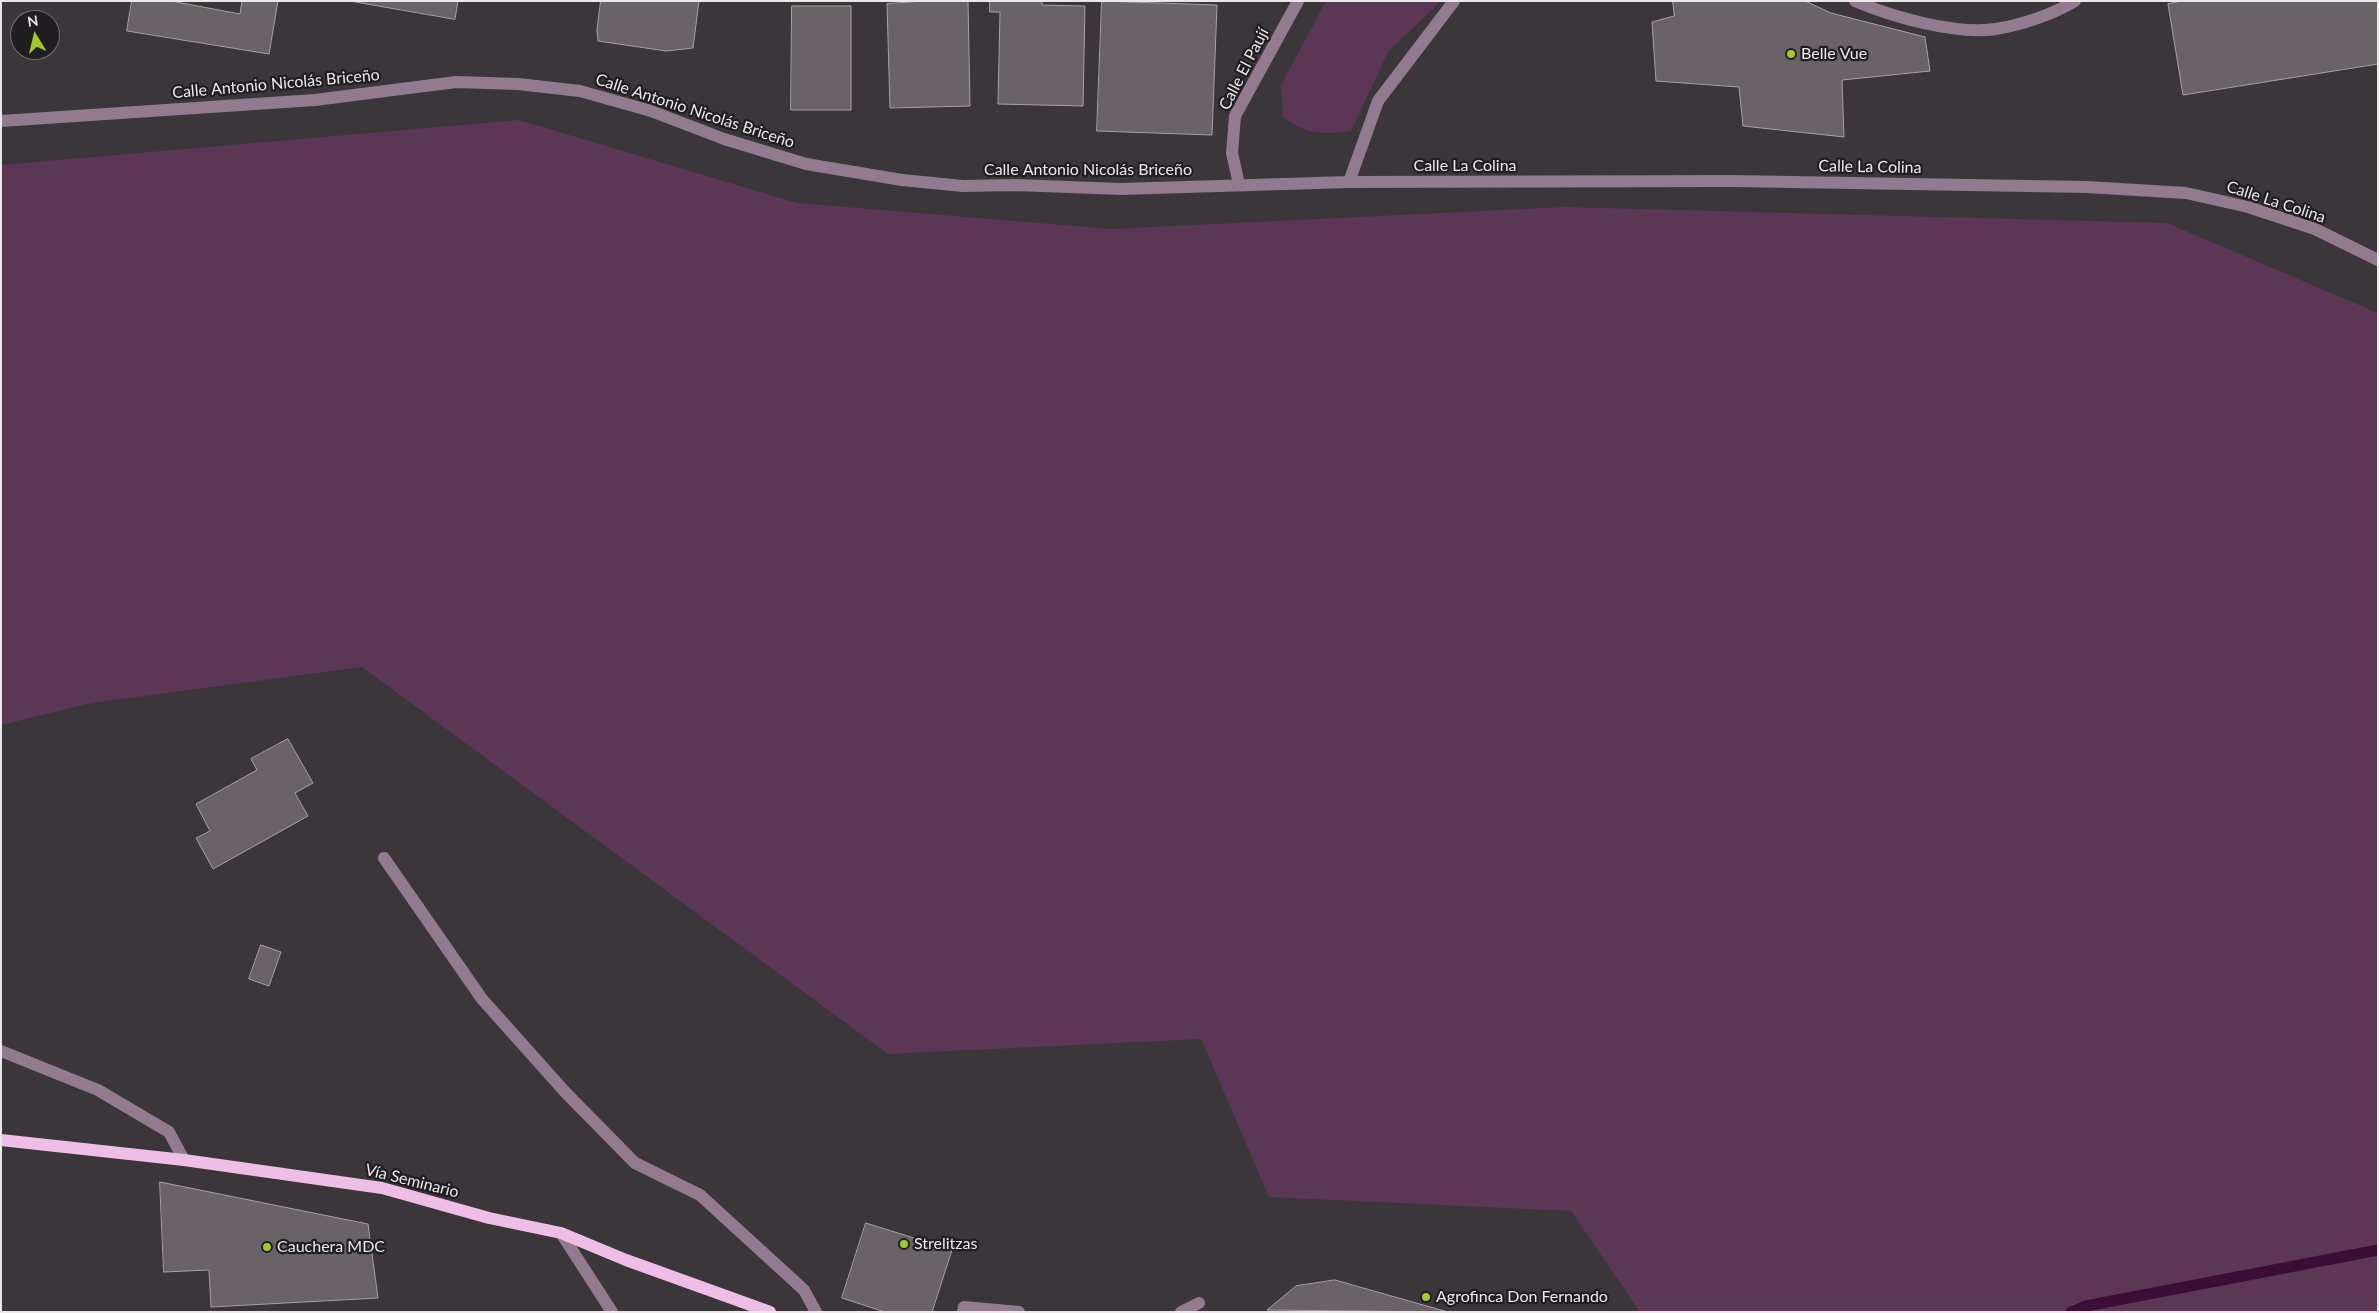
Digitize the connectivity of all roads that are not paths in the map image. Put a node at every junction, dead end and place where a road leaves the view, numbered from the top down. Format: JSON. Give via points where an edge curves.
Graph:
{"nodes":[{"id":1,"x":1298,"y":1,"type":"edge"},
{"id":2,"x":1454,"y":1,"type":"edge"},
{"id":3,"x":1855,"y":1,"type":"edge"},
{"id":4,"x":2075,"y":1,"type":"edge"},
{"id":5,"x":1,"y":121,"type":"edge"},
{"id":6,"x":1350,"y":182,"type":"junction"},
{"id":7,"x":1239,"y":184,"type":"junction"},
{"id":8,"x":2378,"y":260,"type":"edge"},
{"id":9,"x":384,"y":858,"type":"dead end"},
{"id":10,"x":1,"y":1051,"type":"edge"},
{"id":11,"x":1,"y":1140,"type":"edge"},
{"id":12,"x":184,"y":1160,"type":"junction"},
{"id":13,"x":561,"y":1233,"type":"junction"},
{"id":14,"x":1199,"y":1302,"type":"dead end"},
{"id":15,"x":612,"y":1312,"type":"edge"},
{"id":16,"x":770,"y":1312,"type":"edge"},
{"id":17,"x":816,"y":1312,"type":"edge"},
{"id":18,"x":963,"y":1312,"type":"edge"},
{"id":19,"x":1019,"y":1312,"type":"edge"},
{"id":20,"x":1181,"y":1312,"type":"edge"}],
"edges":[{"from":1,"to":7,"type":"street","name":"Calle El Paují","via":[[1235,116],[1232,153]]},
{"from":2,"to":6,"type":"street","via":[[1444,10],[1378,101]]},
{"from":3,"to":4,"type":"street","via":[[1877,11],[1953,28],[1996,29],[2059,11]]},
{"from":5,"to":7,"type":"street","name":"Calle Antonio Nicolás Briceño","via":[[315,100],[456,82],[518,84],[580,91],[652,111],[724,139],[806,164],[902,180],[963,186],[1120,189]]},
{"from":6,"to":7,"type":"street","name":"Calle Antonio Nicolás Briceño"},
{"from":6,"to":8,"type":"street","name":"Calle La Colina","via":[[1733,181],[2087,187],[2176,193],[2248,206],[2315,230]]},
{"from":9,"to":17,"type":"street","via":[[482,999],[566,1093],[635,1163],[700,1195],[804,1290]]},
{"from":10,"to":12,"type":"street","via":[[98,1090],[169,1132]]},
{"from":11,"to":12,"type":"main road","name":"Vía Seminario"},
{"from":12,"to":13,"type":"main road","name":"Vía Seminario","via":[[382,1188],[489,1218]]},
{"from":13,"to":15,"type":"street"},
{"from":13,"to":16,"type":"main road","name":"Vía Seminario"},
{"from":14,"to":20,"type":"street"},
{"from":18,"to":19,"type":"street","via":[[964,1307]]}]}
